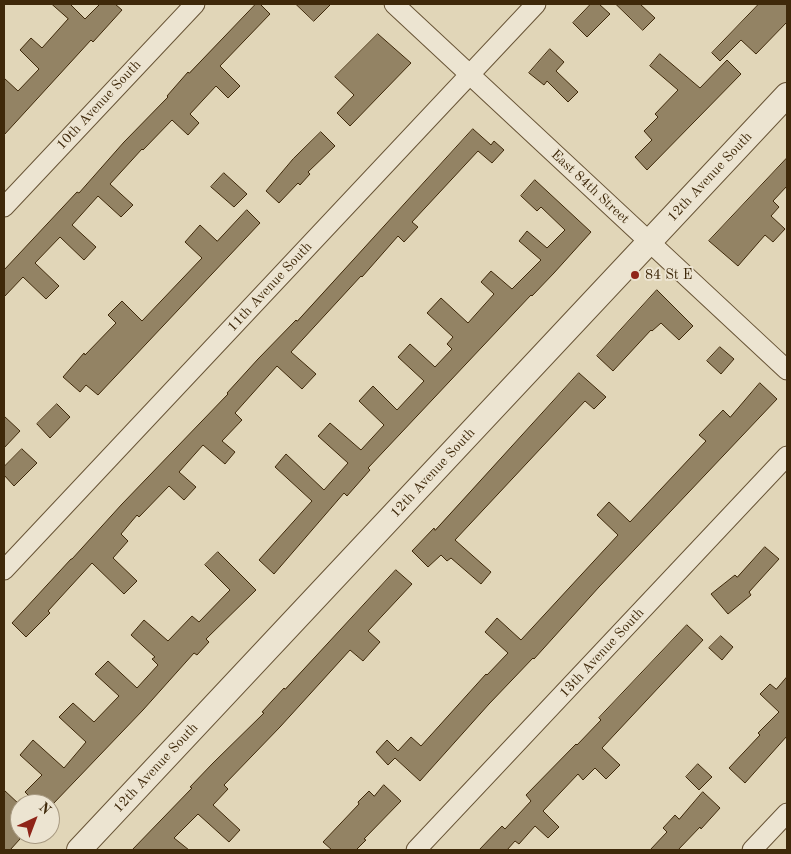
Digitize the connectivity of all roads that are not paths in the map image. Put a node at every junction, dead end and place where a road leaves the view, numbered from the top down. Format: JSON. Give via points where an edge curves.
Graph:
{"nodes":[{"id":1,"x":195,"y":4,"type":"edge"},
{"id":2,"x":394,"y":4,"type":"edge"},
{"id":3,"x":536,"y":4,"type":"edge"},
{"id":4,"x":470,"y":74,"type":"junction"},
{"id":5,"x":787,"y":95,"type":"edge"},
{"id":6,"x":4,"y":207,"type":"edge"},
{"id":7,"x":650,"y":242,"type":"junction"},
{"id":8,"x":787,"y":370,"type":"edge"},
{"id":9,"x":787,"y":456,"type":"edge"},
{"id":10,"x":4,"y":570,"type":"edge"},
{"id":11,"x":787,"y":813,"type":"edge"},
{"id":12,"x":79,"y":850,"type":"edge"},
{"id":13,"x":416,"y":850,"type":"edge"},
{"id":14,"x":752,"y":850,"type":"edge"}],
"edges":[{"from":1,"to":6,"type":"street","name":"10th Avenue South"},
{"from":2,"to":4,"type":"street","name":"East 84th Street"},
{"from":3,"to":4,"type":"street","name":"11th Avenue South"},
{"from":4,"to":7,"type":"street","name":"East 84th Street"},
{"from":4,"to":10,"type":"street","name":"11th Avenue South"},
{"from":5,"to":7,"type":"street","name":"12th Avenue South"},
{"from":7,"to":8,"type":"street","name":"East 84th Street"},
{"from":7,"to":12,"type":"street","name":"12th Avenue South"},
{"from":9,"to":13,"type":"street","name":"13th Avenue South"},
{"from":11,"to":14,"type":"street"}]}
